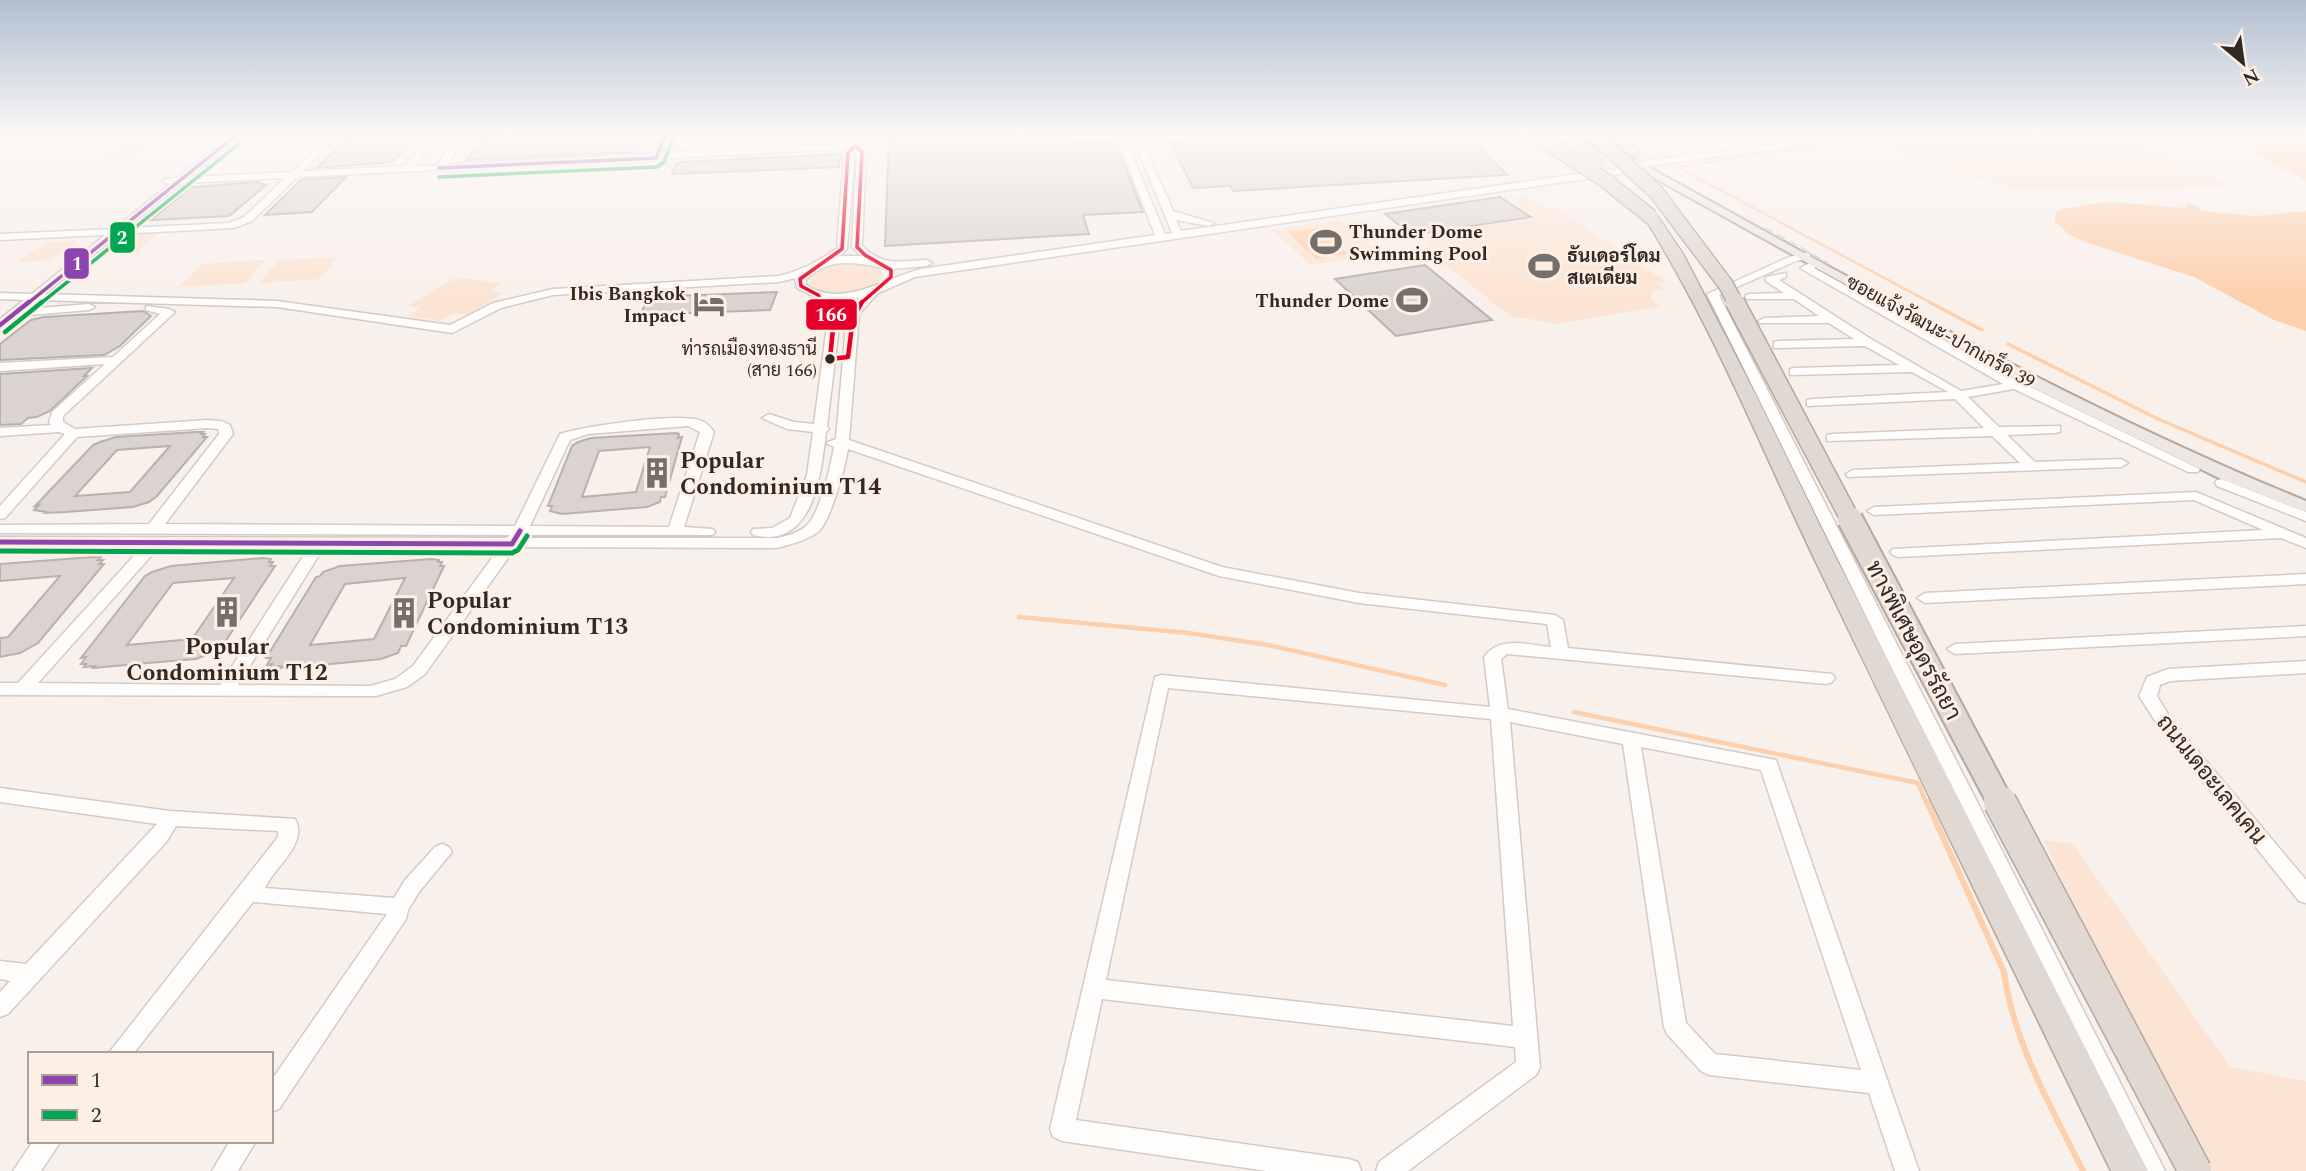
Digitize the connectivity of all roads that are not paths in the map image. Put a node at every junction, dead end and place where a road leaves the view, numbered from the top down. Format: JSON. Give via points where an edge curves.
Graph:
{"nodes":[{"id":1,"x":155,"y":191,"type":"edge"},
{"id":2,"x":170,"y":191,"type":"edge"},
{"id":3,"x":276,"y":191,"type":"edge"},
{"id":4,"x":846,"y":191,"type":"edge"},
{"id":5,"x":860,"y":191,"type":"edge"},
{"id":6,"x":1142,"y":191,"type":"edge"},
{"id":7,"x":1159,"y":191,"type":"edge"},
{"id":8,"x":1434,"y":191,"type":"edge"},
{"id":9,"x":1474,"y":191,"type":"edge"},
{"id":10,"x":1618,"y":191,"type":"edge"},
{"id":11,"x":1627,"y":191,"type":"edge"},
{"id":12,"x":1655,"y":191,"type":"edge"},
{"id":13,"x":1699,"y":191,"type":"edge"},
{"id":14,"x":1705,"y":191,"type":"edge"},
{"id":15,"x":1168,"y":213,"type":"junction"},
{"id":16,"x":1651,"y":218,"type":"junction"},
{"id":17,"x":1209,"y":223,"type":"junction"},
{"id":18,"x":1176,"y":231,"type":"junction"},
{"id":19,"x":116,"y":233,"type":"junction"},
{"id":20,"x":101,"y":234,"type":"junction"},
{"id":21,"x":1159,"y":234,"type":"junction"},
{"id":22,"x":0,"y":237,"type":"edge"},
{"id":23,"x":1812,"y":259,"type":"junction"},
{"id":24,"x":871,"y":260,"type":"junction"},
{"id":25,"x":824,"y":262,"type":"junction"},
{"id":26,"x":885,"y":265,"type":"junction"},
{"id":27,"x":804,"y":273,"type":"junction"},
{"id":28,"x":1782,"y":275,"type":"dead end"},
{"id":29,"x":670,"y":286,"type":"junction"},
{"id":30,"x":801,"y":286,"type":"junction"},
{"id":31,"x":880,"y":287,"type":"junction"},
{"id":32,"x":818,"y":295,"type":"junction"},
{"id":33,"x":0,"y":296,"type":"edge"},
{"id":34,"x":1795,"y":296,"type":"junction"},
{"id":35,"x":21,"y":297,"type":"junction"},
{"id":36,"x":37,"y":297,"type":"junction"},
{"id":37,"x":1750,"y":297,"type":"dead end"},
{"id":38,"x":0,"y":312,"type":"edge"},
{"id":39,"x":15,"y":313,"type":"junction"},
{"id":40,"x":1831,"y":319,"type":"junction"},
{"id":41,"x":1764,"y":321,"type":"dead end"},
{"id":42,"x":0,"y":325,"type":"edge"},
{"id":43,"x":1867,"y":342,"type":"junction"},
{"id":44,"x":1778,"y":345,"type":"dead end"},
{"id":45,"x":848,"y":357,"type":"junction"},
{"id":46,"x":830,"y":359,"type":"junction"},
{"id":47,"x":118,"y":360,"type":"junction"},
{"id":48,"x":0,"y":367,"type":"edge"},
{"id":49,"x":1915,"y":368,"type":"junction"},
{"id":50,"x":1794,"y":372,"type":"dead end"},
{"id":51,"x":2032,"y":382,"type":"junction"},
{"id":52,"x":2015,"y":385,"type":"junction"},
{"id":53,"x":1959,"y":395,"type":"junction"},
{"id":54,"x":1812,"y":403,"type":"dead end"},
{"id":55,"x":769,"y":418,"type":"dead end"},
{"id":56,"x":2055,"y":429,"type":"dead end"},
{"id":57,"x":67,"y":431,"type":"junction"},
{"id":58,"x":0,"y":432,"type":"edge"},
{"id":59,"x":1994,"y":432,"type":"junction"},
{"id":60,"x":821,"y":436,"type":"junction"},
{"id":61,"x":1832,"y":438,"type":"dead end"},
{"id":62,"x":843,"y":443,"type":"junction"},
{"id":63,"x":2121,"y":463,"type":"dead end"},
{"id":64,"x":2031,"y":466,"type":"junction"},
{"id":65,"x":2193,"y":469,"type":"dead end"},
{"id":66,"x":1853,"y":474,"type":"dead end"},
{"id":67,"x":2222,"y":483,"type":"dead end"},
{"id":68,"x":2306,"y":496,"type":"edge"},
{"id":69,"x":2306,"y":507,"type":"edge"},
{"id":70,"x":1874,"y":510,"type":"dead end"},
{"id":71,"x":0,"y":515,"type":"edge"},
{"id":72,"x":2306,"y":517,"type":"edge"},
{"id":73,"x":0,"y":529,"type":"edge"},
{"id":74,"x":676,"y":532,"type":"junction"},
{"id":75,"x":791,"y":533,"type":"junction"},
{"id":76,"x":2283,"y":534,"type":"junction"},
{"id":77,"x":154,"y":535,"type":"junction"},
{"id":78,"x":516,"y":538,"type":"junction"},
{"id":79,"x":0,"y":542,"type":"edge"},
{"id":80,"x":319,"y":543,"type":"junction"},
{"id":81,"x":2306,"y":543,"type":"edge"},
{"id":82,"x":1898,"y":552,"type":"dead end"},
{"id":83,"x":2306,"y":579,"type":"edge"},
{"id":84,"x":1925,"y":598,"type":"dead end"},
{"id":85,"x":2306,"y":631,"type":"edge"},
{"id":86,"x":1955,"y":649,"type":"dead end"},
{"id":87,"x":1560,"y":653,"type":"junction"},
{"id":88,"x":2306,"y":667,"type":"edge"},
{"id":89,"x":1826,"y":678,"type":"dead end"},
{"id":90,"x":0,"y":689,"type":"edge"},
{"id":91,"x":23,"y":689,"type":"junction"},
{"id":92,"x":225,"y":691,"type":"junction"},
{"id":93,"x":1500,"y":715,"type":"junction"},
{"id":94,"x":1631,"y":738,"type":"junction"},
{"id":95,"x":0,"y":795,"type":"edge"},
{"id":96,"x":170,"y":818,"type":"junction"},
{"id":97,"x":442,"y":852,"type":"dead end"},
{"id":98,"x":251,"y":889,"type":"junction"},
{"id":99,"x":2306,"y":895,"type":"edge"},
{"id":100,"x":397,"y":910,"type":"junction"},
{"id":101,"x":0,"y":970,"type":"edge"},
{"id":102,"x":29,"y":974,"type":"junction"},
{"id":103,"x":1093,"y":988,"type":"junction"},
{"id":104,"x":0,"y":1007,"type":"edge"},
{"id":105,"x":1525,"y":1038,"type":"junction"},
{"id":106,"x":121,"y":1052,"type":"edge"},
{"id":107,"x":1877,"y":1083,"type":"junction"},
{"id":108,"x":273,"y":1098,"type":"edge"},
{"id":109,"x":47,"y":1143,"type":"edge"},
{"id":110,"x":243,"y":1143,"type":"edge"},
{"id":111,"x":25,"y":1171,"type":"edge"},
{"id":112,"x":224,"y":1171,"type":"edge"},
{"id":113,"x":1349,"y":1171,"type":"edge"},
{"id":114,"x":1388,"y":1171,"type":"edge"},
{"id":115,"x":1907,"y":1171,"type":"edge"},
{"id":116,"x":2130,"y":1171,"type":"edge"},
{"id":117,"x":2153,"y":1171,"type":"edge"},
{"id":118,"x":2195,"y":1171,"type":"edge"}],
"edges":[{"from":1,"to":20,"type":"street"},
{"from":2,"to":19,"type":"street"},
{"from":3,"to":19,"type":"street","via":[[242,223]]},
{"from":4,"to":25,"type":"street","via":[[842,249]]},
{"from":5,"to":24,"type":"street","via":[[857,247]]},
{"from":6,"to":21,"type":"street"},
{"from":7,"to":15,"type":"street"},
{"from":8,"to":17,"type":"street"},
{"from":9,"to":18,"type":"street"},
{"from":10,"to":16,"type":"highway","bridge":true},
{"from":11,"to":16,"type":"highway","name":"ทางพิเศษอุดรรัถยา","bridge":true},
{"from":12,"to":118,"type":"highway","name":"ทางพิเศษอุดรรัถยา","bridge":true,"via":[[1726,285]]},
{"from":13,"to":23,"type":"main road","name":"ซอยแจ้งวัฒนะ-ปากเกร็ด 39"},
{"from":14,"to":68,"type":"main road","name":"ซอยแจ้งวัฒนะ-ปากเกร็ด 39","via":[[2095,403],[2238,470]]},
{"from":15,"to":17,"type":"street"},
{"from":15,"to":18,"type":"street"},
{"from":16,"to":116,"type":"highway","name":"ทางพิเศษอุดรรัถยา","via":[[1675,254],[1748,397]]},
{"from":17,"to":18,"type":"street"},
{"from":18,"to":21,"type":"street"},
{"from":19,"to":20,"type":"street"},
{"from":19,"to":36,"type":"street"},
{"from":20,"to":22,"type":"street"},
{"from":20,"to":35,"type":"street"},
{"from":21,"to":26,"type":"street"},
{"from":21,"to":31,"type":"street","via":[[922,272]]},
{"from":23,"to":51,"type":"main road","name":"ซอยแจ้งวัฒนะ-ปากเกร็ด 39"},
{"from":23,"to":52,"type":"street","via":[[1805,268]]},
{"from":23,"to":117,"type":"street","via":[[1793,259],[1713,294]]},
{"from":24,"to":25,"type":"street"},
{"from":24,"to":26,"type":"street"},
{"from":25,"to":27,"type":"street"},
{"from":26,"to":31,"type":"street","via":[[891,276]]},
{"from":27,"to":29,"type":"street","via":[[779,279]]},
{"from":27,"to":30,"type":"street"},
{"from":28,"to":34,"type":"street","via":[[1770,279]]},
{"from":29,"to":30,"type":"street"},
{"from":29,"to":36,"type":"street","via":[[536,296],[489,309],[452,329],[277,304]]},
{"from":30,"to":32,"type":"street"},
{"from":31,"to":32,"type":"street","via":[[846,296]]},
{"from":31,"to":45,"type":"street","via":[[858,303]]},
{"from":32,"to":46,"type":"street","via":[[834,318]]},
{"from":33,"to":35,"type":"street"},
{"from":34,"to":37,"type":"street"},
{"from":34,"to":40,"type":"street"},
{"from":35,"to":36,"type":"street"},
{"from":35,"to":38,"type":"street"},
{"from":36,"to":39,"type":"street"},
{"from":39,"to":42,"type":"street"},
{"from":39,"to":47,"type":"street","via":[[100,307],[169,312]]},
{"from":40,"to":41,"type":"street"},
{"from":40,"to":43,"type":"street"},
{"from":43,"to":44,"type":"street"},
{"from":43,"to":49,"type":"street"},
{"from":45,"to":46,"type":"street"},
{"from":45,"to":62,"type":"street"},
{"from":46,"to":60,"type":"street"},
{"from":47,"to":48,"type":"street"},
{"from":47,"to":57,"type":"street","via":[[57,415],[56,422]]},
{"from":49,"to":50,"type":"street"},
{"from":49,"to":53,"type":"street"},
{"from":51,"to":52,"type":"street"},
{"from":51,"to":69,"type":"main road","name":"ซอยแจ้งวัฒนะ-ปากเกร็ด 39","via":[[2225,474]]},
{"from":52,"to":53,"type":"street"},
{"from":52,"to":65,"type":"street"},
{"from":53,"to":54,"type":"street"},
{"from":53,"to":59,"type":"street"},
{"from":55,"to":60,"type":"street"},
{"from":56,"to":59,"type":"street"},
{"from":57,"to":58,"type":"street"},
{"from":57,"to":71,"type":"street"},
{"from":57,"to":77,"type":"street","via":[[207,424],[225,428],[226,434]]},
{"from":59,"to":61,"type":"street"},
{"from":59,"to":64,"type":"street"},
{"from":60,"to":62,"type":"street"},
{"from":60,"to":75,"type":"street","via":[[810,486]]},
{"from":62,"to":75,"type":"street","via":[[837,474],[815,527]]},
{"from":62,"to":87,"type":"street","via":[[1219,571],[1359,598],[1555,620]]},
{"from":63,"to":64,"type":"street"},
{"from":64,"to":66,"type":"street"},
{"from":67,"to":72,"type":"street"},
{"from":70,"to":76,"type":"street","via":[[2196,496]]},
{"from":73,"to":77,"type":"street"},
{"from":74,"to":75,"type":"street"},
{"from":74,"to":78,"type":"street"},
{"from":74,"to":78,"type":"street","via":[[707,432],[697,423],[587,430],[565,437]]},
{"from":75,"to":78,"type":"street","via":[[777,543]]},
{"from":76,"to":81,"type":"street"},
{"from":76,"to":82,"type":"street"},
{"from":77,"to":78,"type":"street"},
{"from":77,"to":79,"type":"street"},
{"from":77,"to":80,"type":"street"},
{"from":77,"to":91,"type":"street"},
{"from":78,"to":80,"type":"street"},
{"from":78,"to":92,"type":"street","via":[[419,670],[401,684],[370,692]]},
{"from":80,"to":92,"type":"street"},
{"from":83,"to":84,"type":"street"},
{"from":85,"to":86,"type":"street"},
{"from":87,"to":89,"type":"street"},
{"from":87,"to":93,"type":"street","via":[[1503,648],[1492,657]]},
{"from":88,"to":99,"type":"street","name":"ถนนเดอะเลคเคน","via":[[2168,675],[2153,681],[2148,696]]},
{"from":90,"to":91,"type":"street"},
{"from":91,"to":92,"type":"street"},
{"from":93,"to":94,"type":"street"},
{"from":93,"to":103,"type":"street","via":[[1161,681]]},
{"from":93,"to":105,"type":"street"},
{"from":94,"to":107,"type":"street","via":[[1769,765]]},
{"from":94,"to":107,"type":"street","via":[[1675,1027],[1709,1064]]},
{"from":95,"to":96,"type":"street"},
{"from":96,"to":98,"type":"street","via":[[288,824],[288,839]]},
{"from":96,"to":102,"type":"street","via":[[160,836]]},
{"from":97,"to":100,"type":"street"},
{"from":98,"to":100,"type":"street","via":[[260,896],[391,905]]},
{"from":98,"to":106,"type":"street"},
{"from":100,"to":108,"type":"street"},
{"from":101,"to":102,"type":"street"},
{"from":102,"to":104,"type":"street"},
{"from":103,"to":105,"type":"street"},
{"from":103,"to":113,"type":"street","via":[[1062,1129]]},
{"from":105,"to":114,"type":"street","via":[[1528,1067]]},
{"from":107,"to":115,"type":"street"},
{"from":109,"to":111,"type":"street"},
{"from":110,"to":112,"type":"street"}]}
